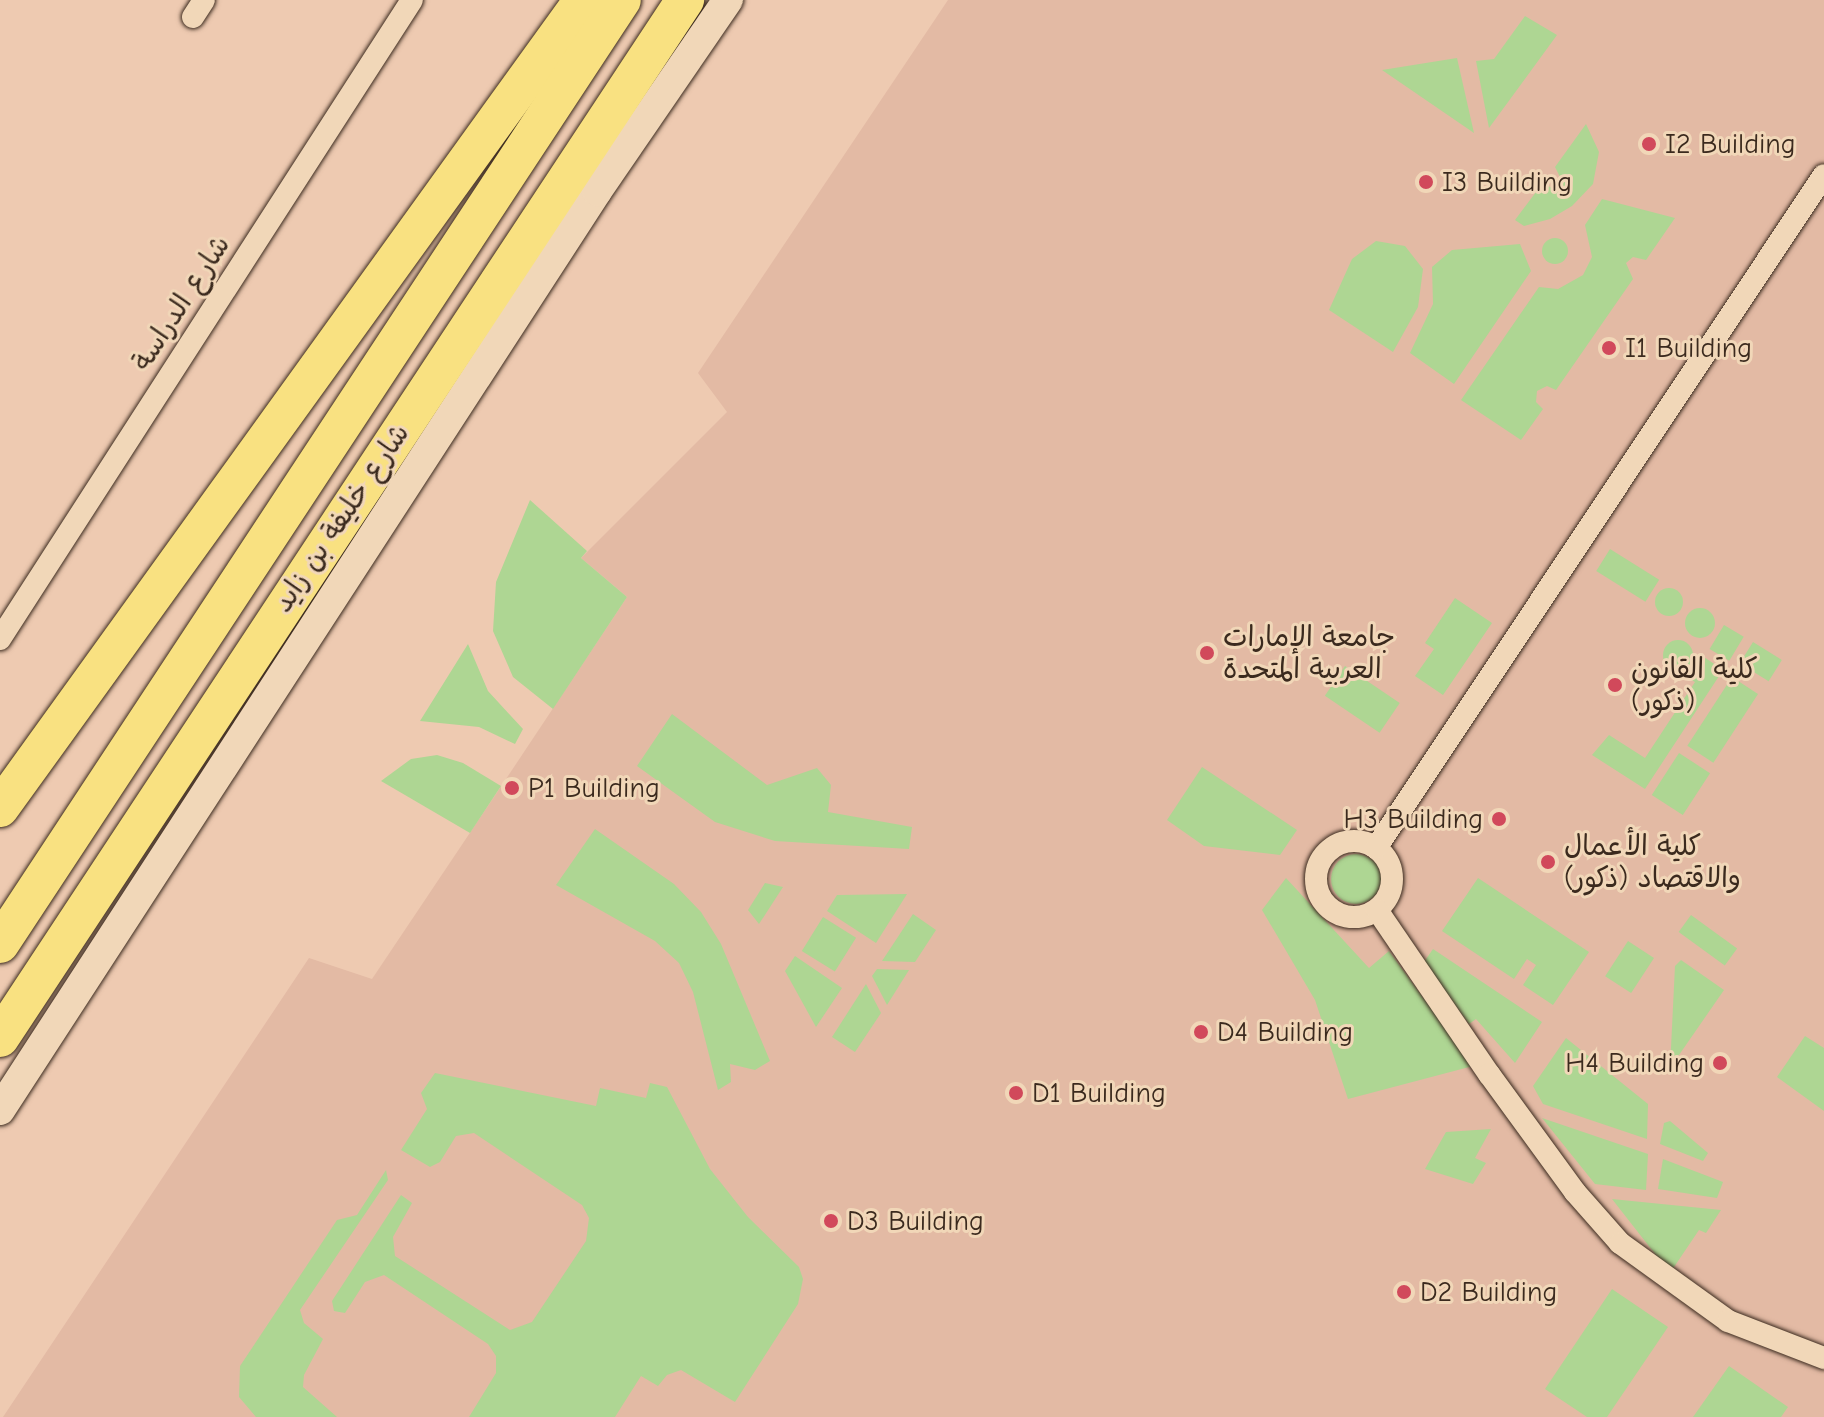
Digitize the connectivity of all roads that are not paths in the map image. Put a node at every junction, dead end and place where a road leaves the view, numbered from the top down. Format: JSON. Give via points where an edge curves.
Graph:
{"nodes":[{"id":1,"x":412,"y":0,"type":"edge"},
{"id":2,"x":583,"y":0,"type":"edge"},
{"id":3,"x":622,"y":0,"type":"edge"},
{"id":4,"x":685,"y":0,"type":"edge"},
{"id":5,"x":728,"y":0,"type":"edge"},
{"id":6,"x":1824,"y":175,"type":"edge"},
{"id":7,"x":0,"y":639,"type":"edge"},
{"id":8,"x":0,"y":808,"type":"edge"},
{"id":9,"x":1376,"y":848,"type":"junction"},
{"id":10,"x":1377,"y":910,"type":"junction"},
{"id":11,"x":0,"y":944,"type":"edge"},
{"id":12,"x":0,"y":1038,"type":"edge"},
{"id":13,"x":0,"y":1110,"type":"edge"},
{"id":14,"x":1824,"y":1358,"type":"edge"}],
"edges":[{"from":1,"to":7,"type":"street","name":"شارع الدراسة"},
{"from":2,"to":8,"type":"highway"},
{"from":3,"to":11,"type":"highway","name":"شارع خليفة بن زايد"},
{"from":4,"to":12,"type":"highway","name":"شارع خليفة بن زايد"},
{"from":5,"to":13,"type":"street","via":[[597,191]]},
{"from":6,"to":9,"type":"street"},
{"from":9,"to":10,"type":"street","via":[[1389,864],[1392,884]]},
{"from":9,"to":10,"type":"street","via":[[1357,841],[1338,845],[1323,859],[1317,878],[1322,898],[1337,912],[1357,917]]},
{"from":10,"to":14,"type":"street","via":[[1575,1192],[1620,1243],[1728,1321]]}]}
